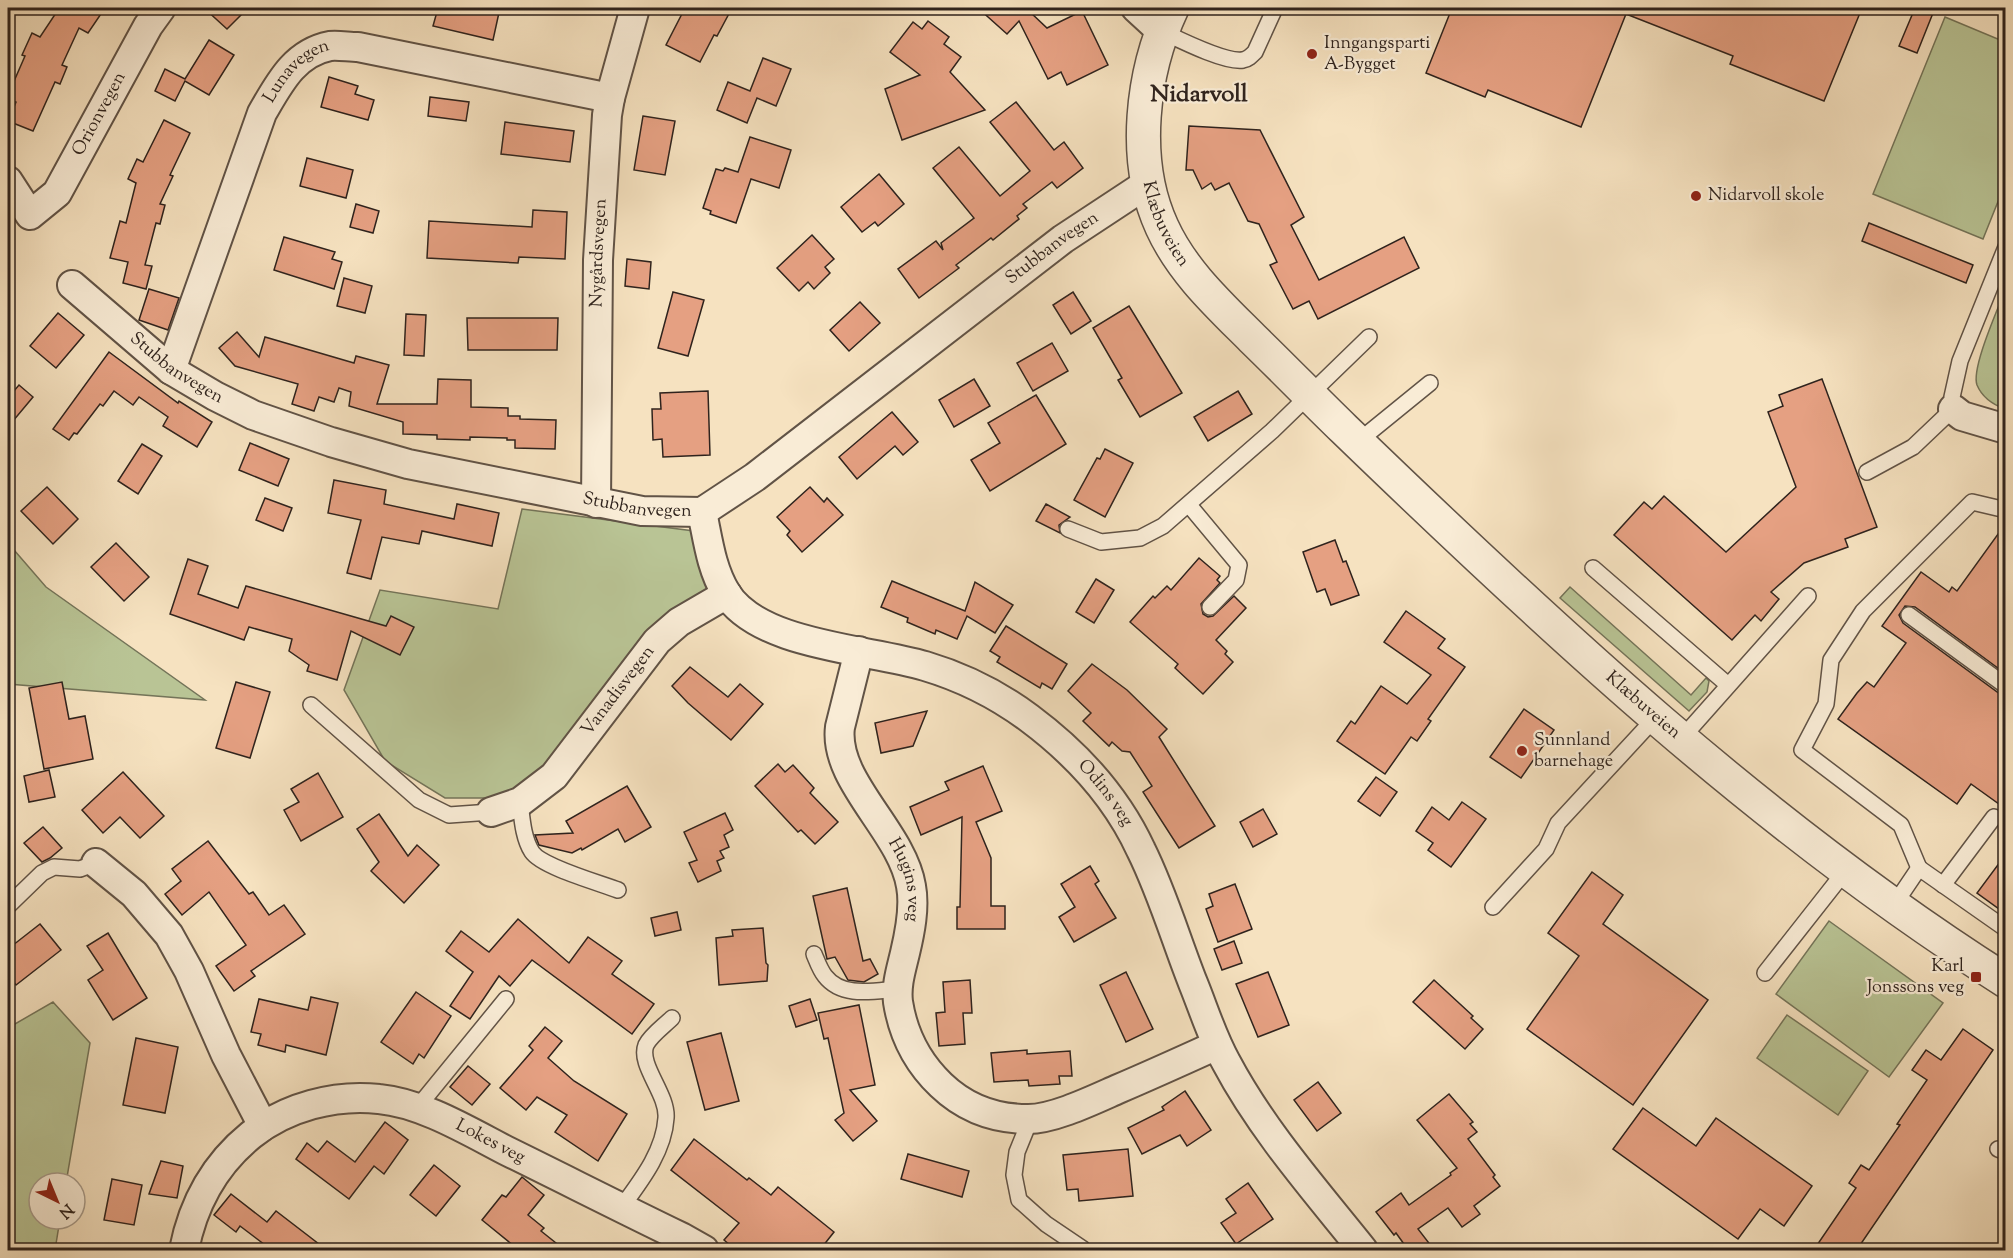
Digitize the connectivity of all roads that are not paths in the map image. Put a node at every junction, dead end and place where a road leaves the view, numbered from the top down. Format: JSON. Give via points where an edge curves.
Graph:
{"nodes":[{"id":1,"x":161,"y":8,"type":"edge"},
{"id":2,"x":635,"y":8,"type":"edge"},
{"id":3,"x":1136,"y":8,"type":"edge"},
{"id":4,"x":1275,"y":8,"type":"edge"},
{"id":5,"x":1166,"y":19,"type":"edge"},
{"id":6,"x":610,"y":98,"type":"junction"},
{"id":7,"x":8,"y":181,"type":"edge"},
{"id":8,"x":1148,"y":183,"type":"junction"},
{"id":9,"x":2006,"y":247,"type":"edge"},
{"id":10,"x":72,"y":285,"type":"dead end"},
{"id":11,"x":1369,"y":337,"type":"dead end"},
{"id":12,"x":171,"y":370,"type":"junction"},
{"id":13,"x":1430,"y":383,"type":"dead end"},
{"id":14,"x":1309,"y":394,"type":"junction"},
{"id":15,"x":1953,"y":409,"type":"junction"},
{"id":16,"x":2006,"y":429,"type":"edge"},
{"id":17,"x":1359,"y":443,"type":"junction"},
{"id":18,"x":1867,"y":472,"type":"dead end"},
{"id":19,"x":596,"y":503,"type":"junction"},
{"id":20,"x":1189,"y":505,"type":"junction"},
{"id":21,"x":2006,"y":510,"type":"edge"},
{"id":22,"x":702,"y":512,"type":"junction"},
{"id":23,"x":1068,"y":529,"type":"dead end"},
{"id":24,"x":1593,"y":568,"type":"dead end"},
{"id":25,"x":727,"y":594,"type":"junction"},
{"id":26,"x":1808,"y":596,"type":"dead end"},
{"id":27,"x":1210,"y":607,"type":"dead end"},
{"id":28,"x":1908,"y":615,"type":"dead end"},
{"id":29,"x":859,"y":651,"type":"junction"},
{"id":30,"x":1728,"y":685,"type":"junction"},
{"id":31,"x":2006,"y":686,"type":"edge"},
{"id":32,"x":311,"y":705,"type":"dead end"},
{"id":33,"x":1656,"y":717,"type":"junction"},
{"id":34,"x":1681,"y":739,"type":"junction"},
{"id":35,"x":520,"y":802,"type":"junction"},
{"id":36,"x":490,"y":812,"type":"joint"},
{"id":37,"x":1994,"y":817,"type":"dead end"},
{"id":38,"x":96,"y":862,"type":"joint"},
{"id":39,"x":1919,"y":868,"type":"junction"},
{"id":40,"x":1846,"y":870,"type":"junction"},
{"id":41,"x":1943,"y":885,"type":"junction"},
{"id":42,"x":618,"y":890,"type":"dead end"},
{"id":43,"x":1894,"y":905,"type":"junction"},
{"id":44,"x":8,"y":906,"type":"edge"},
{"id":45,"x":1493,"y":907,"type":"dead end"},
{"id":46,"x":2006,"y":929,"type":"edge"},
{"id":47,"x":814,"y":954,"type":"dead end"},
{"id":48,"x":1765,"y":973,"type":"dead end"},
{"id":49,"x":2006,"y":981,"type":"edge"},
{"id":50,"x":897,"y":989,"type":"junction"},
{"id":51,"x":506,"y":999,"type":"dead end"},
{"id":52,"x":672,"y":1018,"type":"dead end"},
{"id":53,"x":1217,"y":1045,"type":"junction"},
{"id":54,"x":417,"y":1108,"type":"junction"},
{"id":55,"x":1030,"y":1119,"type":"junction"},
{"id":56,"x":263,"y":1126,"type":"junction"},
{"id":57,"x":621,"y":1208,"type":"junction"},
{"id":58,"x":1349,"y":1246,"type":"edge"},
{"id":59,"x":1083,"y":1249,"type":"dead end"},
{"id":60,"x":184,"y":1251,"type":"edge"},
{"id":61,"x":704,"y":1251,"type":"edge"}],
"edges":[{"from":1,"to":7,"type":"street","name":"Orionvegen","via":[[57,193],[30,215]]},
{"from":2,"to":6,"type":"street","name":"Nygårdsvegen"},
{"from":3,"to":5,"type":"street"},
{"from":4,"to":5,"type":"lane","via":[[1255,52],[1241,60],[1227,59]]},
{"from":5,"to":8,"type":"street","name":"Klæbuveien","via":[[1149,69],[1146,95]]},
{"from":6,"to":12,"type":"street","name":"Lunavegen","via":[[358,47],[330,46],[299,59],[262,113]]},
{"from":6,"to":19,"type":"street","name":"Nygårdsvegen","via":[[598,260]]},
{"from":8,"to":14,"type":"street","name":"Klæbuveien","via":[[1161,226],[1184,266]]},
{"from":8,"to":22,"type":"street","name":"Stubbanvegen","via":[[1063,238],[754,477]]},
{"from":9,"to":15,"type":"lane","via":[[1960,361]]},
{"from":10,"to":12,"type":"street","name":"Stubbanvegen"},
{"from":11,"to":14,"type":"lane"},
{"from":12,"to":19,"type":"street","name":"Stubbanvegen","via":[[253,415],[331,442],[408,465]]},
{"from":13,"to":17,"type":"lane"},
{"from":14,"to":17,"type":"street","name":"Klæbuveien"},
{"from":14,"to":20,"type":"lane"},
{"from":15,"to":16,"type":"street","via":[[1962,416]]},
{"from":15,"to":18,"type":"lane","via":[[1913,447]]},
{"from":17,"to":33,"type":"street","name":"Klæbuveien","via":[[1544,618]]},
{"from":19,"to":22,"type":"street","name":"Stubbanvegen","via":[[642,511]]},
{"from":20,"to":23,"type":"lane","via":[[1140,538],[1101,542]]},
{"from":20,"to":27,"type":"lane","via":[[1239,565],[1236,580]]},
{"from":21,"to":39,"type":"lane","via":[[1972,502],[1863,611],[1831,660],[1826,704],[1802,750],[1901,825]]},
{"from":22,"to":25,"type":"street","name":"Odins veg","via":[[713,566]]},
{"from":24,"to":30,"type":"lane"},
{"from":25,"to":29,"type":"street","name":"Odins veg","via":[[750,616],[780,633]]},
{"from":25,"to":35,"type":"street","name":"Vanadisvegen","via":[[657,640],[554,776]]},
{"from":26,"to":30,"type":"lane"},
{"from":28,"to":31,"type":"lane"},
{"from":29,"to":50,"type":"street","name":"Hugins veg","via":[[839,738],[845,764],[896,847],[912,886],[911,919]]},
{"from":29,"to":53,"type":"street","name":"Odins veg","via":[[926,666],[973,684],[1030,719],[1087,768],[1142,851]]},
{"from":30,"to":34,"type":"lane"},
{"from":32,"to":36,"type":"lane","name":"Vanadisvegen","via":[[419,800],[449,815]]},
{"from":33,"to":34,"type":"street","name":"Klæbuveien"},
{"from":33,"to":45,"type":"lane","via":[[1558,823],[1546,849]]},
{"from":34,"to":40,"type":"street","name":"Klæbuveien"},
{"from":35,"to":36,"type":"street","name":"Vanadisvegen"},
{"from":35,"to":42,"type":"lane","via":[[532,853],[545,863]]},
{"from":37,"to":41,"type":"lane"},
{"from":38,"to":44,"type":"lane","via":[[80,869],[54,867],[42,873]]},
{"from":38,"to":56,"type":"street","via":[[134,894],[169,935]]},
{"from":39,"to":41,"type":"lane"},
{"from":39,"to":43,"type":"lane"},
{"from":40,"to":43,"type":"street","name":"Klæbuveien"},
{"from":40,"to":48,"type":"lane"},
{"from":41,"to":46,"type":"lane"},
{"from":43,"to":49,"type":"street","name":"Klæbuveien"},
{"from":47,"to":50,"type":"lane","via":[[824,975],[843,990]]},
{"from":50,"to":55,"type":"street","name":"Hugins veg","via":[[906,1032],[931,1075],[980,1111]]},
{"from":51,"to":54,"type":"lane"},
{"from":52,"to":57,"type":"lane","via":[[647,1043],[645,1056],[667,1109],[664,1132],[645,1176]]},
{"from":53,"to":55,"type":"street","name":"Hugins veg","via":[[1082,1105]]},
{"from":53,"to":58,"type":"street","name":"Odins veg","via":[[1268,1130]]},
{"from":54,"to":56,"type":"street","name":"Lokes veg","via":[[379,1099],[335,1100],[299,1109]]},
{"from":54,"to":57,"type":"street","name":"Lokes veg"},
{"from":55,"to":59,"type":"lane","via":[[1017,1152],[1014,1175],[1019,1200]]},
{"from":56,"to":60,"type":"street","name":"Lokes veg","via":[[234,1150],[211,1180],[195,1210]]},
{"from":57,"to":61,"type":"street","name":"Lokes veg"}]}
